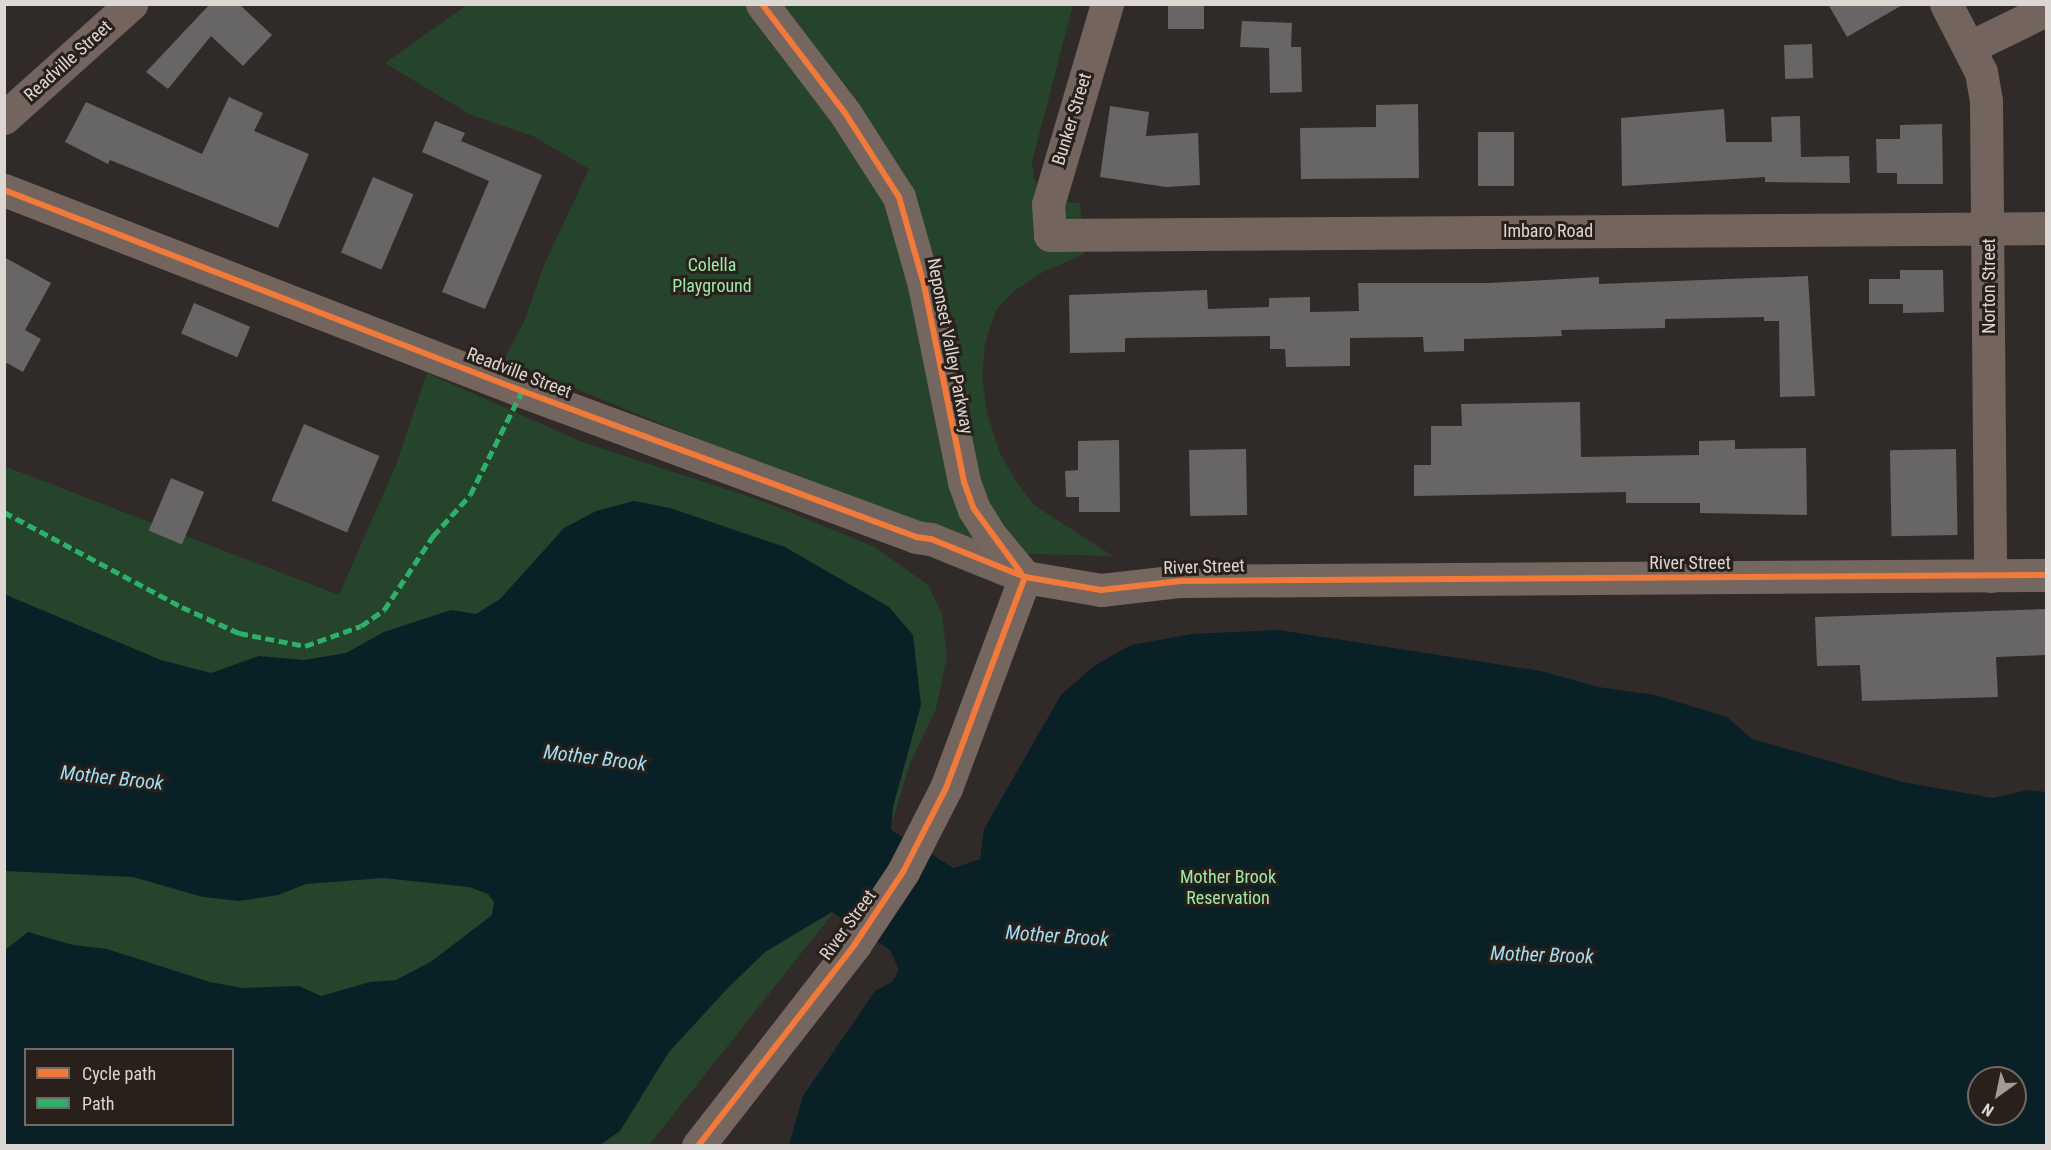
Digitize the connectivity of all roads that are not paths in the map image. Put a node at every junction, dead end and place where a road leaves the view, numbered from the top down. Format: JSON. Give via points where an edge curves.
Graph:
{"nodes":[{"id":1,"x":131,"y":4,"type":"edge"},
{"id":2,"x":762,"y":4,"type":"edge"},
{"id":3,"x":1107,"y":4,"type":"edge"},
{"id":4,"x":1946,"y":4,"type":"edge"},
{"id":5,"x":2046,"y":10,"type":"edge"},
{"id":6,"x":1970,"y":47,"type":"junction"},
{"id":7,"x":4,"y":118,"type":"edge"},
{"id":8,"x":4,"y":190,"type":"edge"},
{"id":9,"x":2046,"y":228,"type":"edge"},
{"id":10,"x":1989,"y":229,"type":"junction"},
{"id":11,"x":1050,"y":234,"type":"joint"},
{"id":12,"x":2046,"y":575,"type":"edge"},
{"id":13,"x":1990,"y":576,"type":"junction"},
{"id":14,"x":1025,"y":577,"type":"junction"},
{"id":15,"x":698,"y":1146,"type":"edge"}],
"edges":[{"from":1,"to":7,"type":"street","name":"Readville Street"},
{"from":2,"to":14,"type":"main road","name":"Neponset Valley Parkway","via":[[845,113],[899,197],[924,285],[964,482],[974,509],[991,536]]},
{"from":3,"to":11,"type":"street","name":"Bunker Street","via":[[1048,204]]},
{"from":4,"to":6,"type":"street","name":"Norton Street"},
{"from":5,"to":6,"type":"street"},
{"from":6,"to":10,"type":"street","name":"Norton Street","via":[[1981,72],[1986,101]]},
{"from":8,"to":14,"type":"street","name":"Readville Street","via":[[522,391],[916,537],[931,539]]},
{"from":9,"to":10,"type":"street","name":"Imbaro Road"},
{"from":10,"to":11,"type":"street","name":"Imbaro Road"},
{"from":10,"to":13,"type":"street","name":"Norton Street"},
{"from":12,"to":13,"type":"main road","name":"River Street"},
{"from":13,"to":14,"type":"main road","name":"River Street","via":[[1180,581],[1101,590]]},
{"from":14,"to":15,"type":"main road","name":"River Street","via":[[966,740],[924,831],[855,944]]}]}
